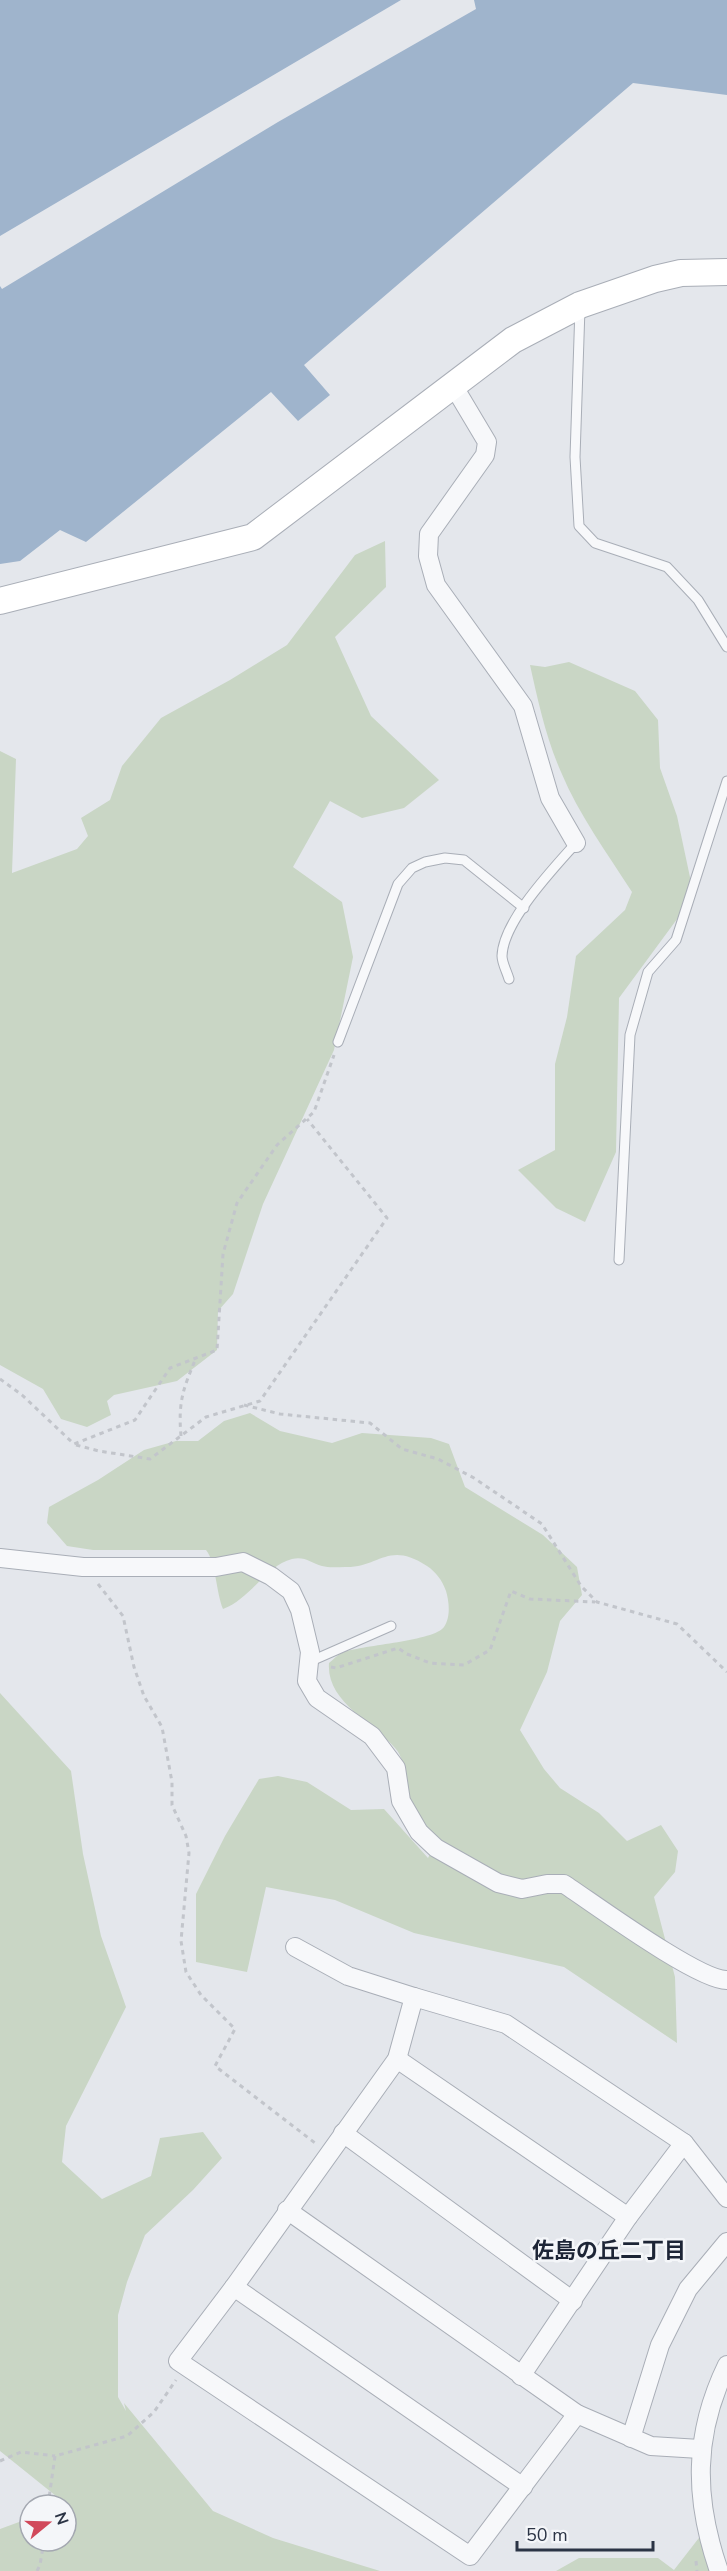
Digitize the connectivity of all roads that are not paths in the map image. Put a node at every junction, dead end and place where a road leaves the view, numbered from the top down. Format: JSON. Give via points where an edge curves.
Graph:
{"nodes":[{"id":1,"x":727,"y":272,"type":"edge"},
{"id":2,"x":580,"y":305,"type":"junction"},
{"id":3,"x":453,"y":385,"type":"junction"},
{"id":4,"x":0,"y":602,"type":"edge"},
{"id":5,"x":727,"y":647,"type":"edge"},
{"id":6,"x":727,"y":781,"type":"edge"},
{"id":7,"x":576,"y":843,"type":"joint"},
{"id":8,"x":524,"y":908,"type":"junction"},
{"id":9,"x":509,"y":979,"type":"dead end"},
{"id":10,"x":338,"y":1042,"type":"road end"},
{"id":11,"x":619,"y":1260,"type":"dead end"},
{"id":12,"x":0,"y":1558,"type":"edge"},
{"id":13,"x":391,"y":1626,"type":"dead end"},
{"id":14,"x":309,"y":1662,"type":"junction"},
{"id":15,"x":295,"y":1947,"type":"dead end"},
{"id":16,"x":727,"y":1980,"type":"edge"},
{"id":17,"x":414,"y":1997,"type":"junction"},
{"id":18,"x":397,"y":2059,"type":"junction"},
{"id":19,"x":343,"y":2133,"type":"junction"},
{"id":20,"x":684,"y":2143,"type":"junction"},
{"id":21,"x":727,"y":2198,"type":"edge"},
{"id":22,"x":287,"y":2210,"type":"junction"},
{"id":23,"x":628,"y":2217,"type":"junction"},
{"id":24,"x":727,"y":2242,"type":"edge"},
{"id":25,"x":234,"y":2287,"type":"junction"},
{"id":26,"x":573,"y":2301,"type":"junction"},
{"id":27,"x":727,"y":2365,"type":"edge"},
{"id":28,"x":521,"y":2376,"type":"junction"},
{"id":29,"x":577,"y":2414,"type":"junction"},
{"id":30,"x":631,"y":2438,"type":"junction"},
{"id":31,"x":700,"y":2449,"type":"junction"},
{"id":32,"x":523,"y":2487,"type":"junction"},
{"id":33,"x":719,"y":2571,"type":"edge"}],
"edges":[{"from":1,"to":2,"type":"street","via":[[681,273]]},
{"from":2,"to":3,"type":"street","via":[[513,340]]},
{"from":2,"to":5,"type":"lane","via":[[575,457],[579,526],[595,543],[667,567],[699,600]]},
{"from":3,"to":4,"type":"street","via":[[253,537]]},
{"from":3,"to":7,"type":"street","via":[[487,442],[485,455],[429,534],[428,556],[436,585],[523,706],[550,798]]},
{"from":6,"to":11,"type":"lane","via":[[676,939],[648,972],[630,1035]]},
{"from":7,"to":8,"type":"lane"},
{"from":8,"to":9,"type":"lane","via":[[511,927],[502,957]]},
{"from":8,"to":10,"type":"lane","via":[[464,860],[445,858],[412,868],[398,884]]},
{"from":12,"to":14,"type":"street","via":[[83,1567],[216,1567],[243,1562],[291,1591],[300,1610]]},
{"from":13,"to":14,"type":"lane"},
{"from":14,"to":16,"type":"street","via":[[307,1681],[317,1698],[372,1736],[396,1768],[401,1801],[419,1832],[436,1848],[498,1883],[522,1889],[564,1884],[687,1965]]},
{"from":15,"to":17,"type":"street","via":[[348,1976]]},
{"from":17,"to":18,"type":"street"},
{"from":17,"to":20,"type":"street","via":[[506,2024]]},
{"from":18,"to":19,"type":"street"},
{"from":18,"to":23,"type":"street"},
{"from":19,"to":22,"type":"street"},
{"from":19,"to":26,"type":"street"},
{"from":20,"to":21,"type":"street"},
{"from":20,"to":23,"type":"street"},
{"from":22,"to":25,"type":"street"},
{"from":22,"to":28,"type":"street"},
{"from":23,"to":26,"type":"street"},
{"from":24,"to":30,"type":"street","via":[[688,2289],[660,2345]]},
{"from":25,"to":32,"type":"street"},
{"from":25,"to":32,"type":"street","via":[[178,2361],[185,2366],[470,2556]]},
{"from":26,"to":28,"type":"street"},
{"from":27,"to":31,"type":"street","via":[[716,2389]]},
{"from":28,"to":29,"type":"street"},
{"from":29,"to":30,"type":"street"},
{"from":29,"to":32,"type":"street"},
{"from":30,"to":31,"type":"street","via":[[651,2445]]},
{"from":31,"to":33,"type":"street","via":[[702,2508]]}]}
